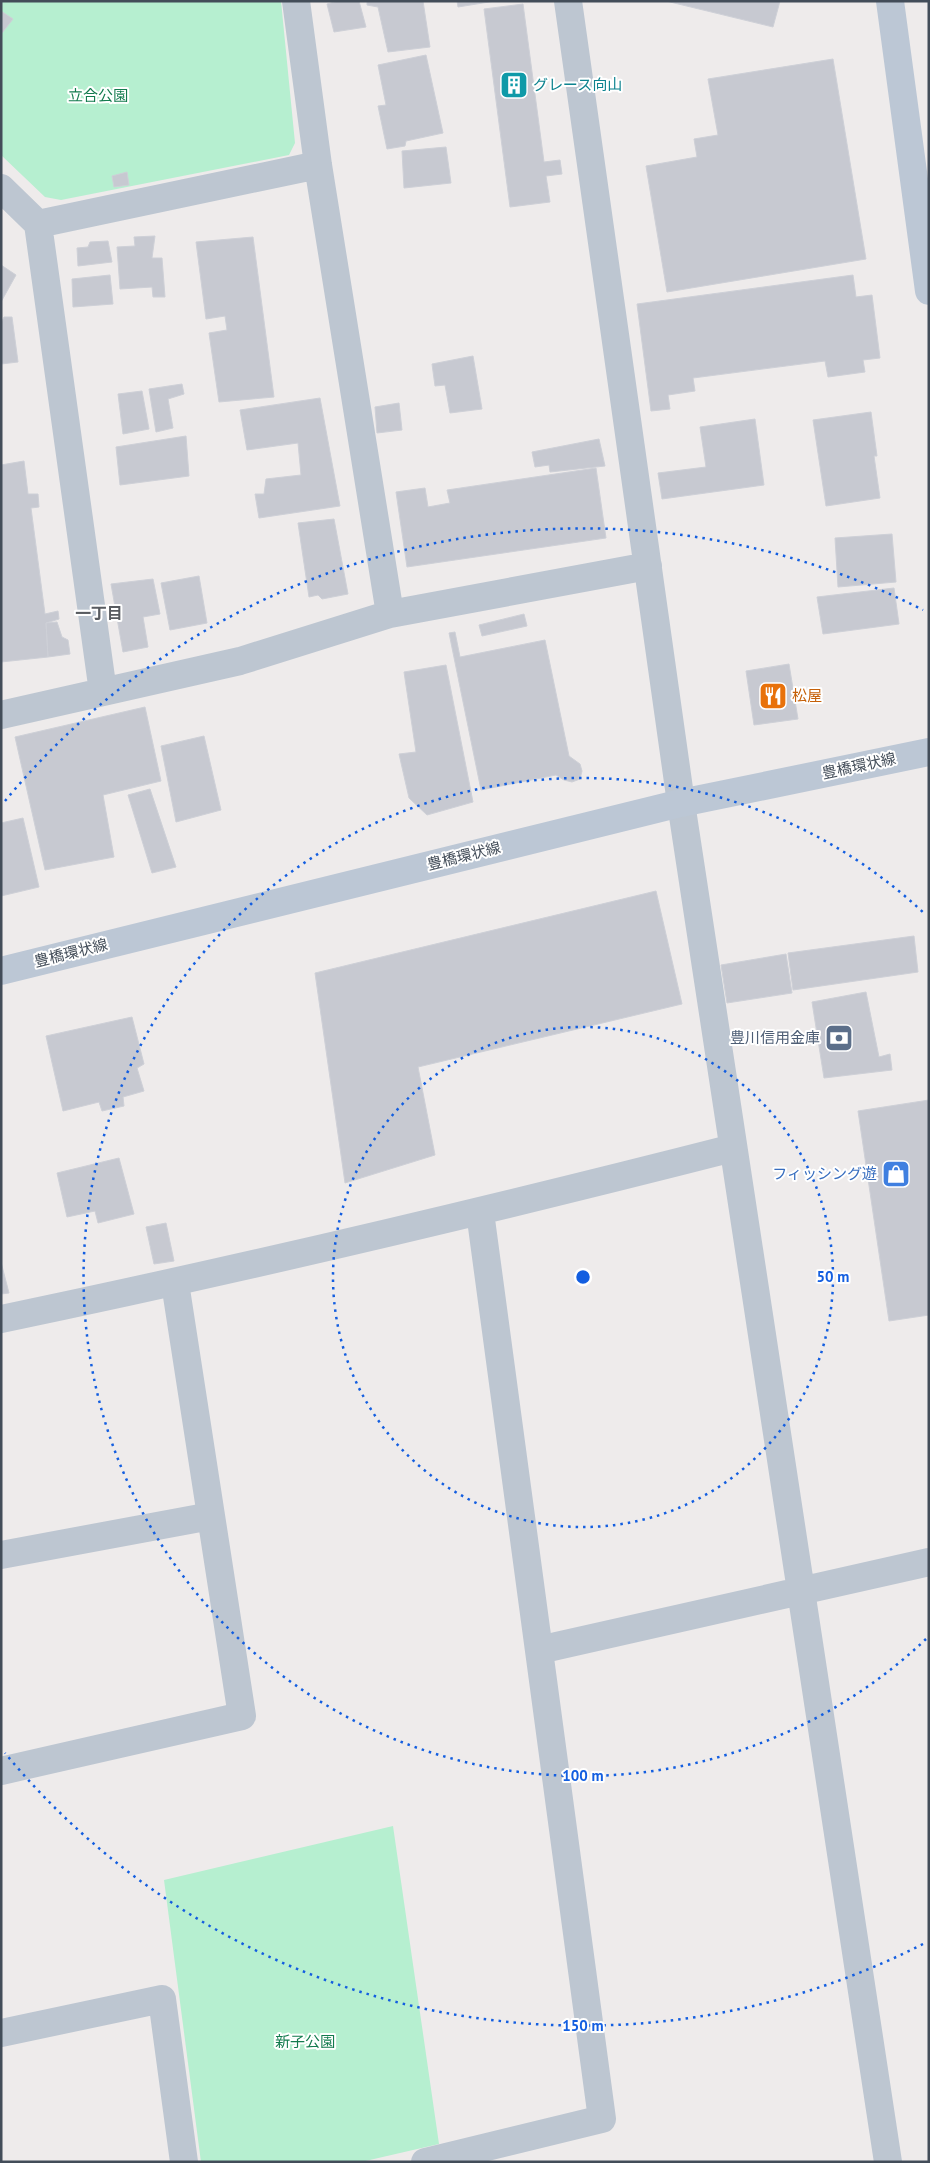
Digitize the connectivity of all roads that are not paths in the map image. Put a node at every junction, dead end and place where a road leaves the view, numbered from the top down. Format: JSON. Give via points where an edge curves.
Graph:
{"nodes":[{"id":1,"x":296,"y":1,"type":"edge"},
{"id":2,"x":568,"y":1,"type":"edge"},
{"id":3,"x":890,"y":1,"type":"edge"},
{"id":4,"x":318,"y":166,"type":"junction"},
{"id":5,"x":1,"y":188,"type":"edge"},
{"id":6,"x":38,"y":224,"type":"junction"},
{"id":7,"x":929,"y":291,"type":"edge"},
{"id":8,"x":648,"y":566,"type":"junction"},
{"id":9,"x":390,"y":614,"type":"junction"},
{"id":10,"x":103,"y":692,"type":"junction"},
{"id":11,"x":1,"y":715,"type":"edge"},
{"id":12,"x":929,"y":752,"type":"edge"},
{"id":13,"x":681,"y":803,"type":"junction"},
{"id":14,"x":1,"y":970,"type":"edge"},
{"id":15,"x":732,"y":1148,"type":"junction"},
{"id":16,"x":480,"y":1212,"type":"junction"},
{"id":17,"x":175,"y":1283,"type":"junction"},
{"id":18,"x":1,"y":1319,"type":"edge"},
{"id":19,"x":211,"y":1516,"type":"junction"},
{"id":20,"x":1,"y":1555,"type":"edge"},
{"id":21,"x":929,"y":1562,"type":"edge"},
{"id":22,"x":801,"y":1592,"type":"junction"},
{"id":23,"x":539,"y":1650,"type":"junction"},
{"id":24,"x":1,"y":1771,"type":"edge"},
{"id":25,"x":1,"y":2033,"type":"edge"},
{"id":26,"x":184,"y":2162,"type":"edge"},
{"id":27,"x":425,"y":2162,"type":"edge"},
{"id":28,"x":888,"y":2162,"type":"edge"}],
"edges":[{"from":1,"to":4,"type":"street"},
{"from":2,"to":8,"type":"street"},
{"from":3,"to":7,"type":"main road"},
{"from":4,"to":6,"type":"street"},
{"from":4,"to":9,"type":"street"},
{"from":5,"to":6,"type":"street"},
{"from":6,"to":10,"type":"street"},
{"from":8,"to":9,"type":"street"},
{"from":8,"to":13,"type":"street"},
{"from":9,"to":10,"type":"street","via":[[240,661]]},
{"from":10,"to":11,"type":"street"},
{"from":12,"to":13,"type":"main road","name":"豊橋環状線"},
{"from":13,"to":14,"type":"main road","name":"豊橋環状線"},
{"from":13,"to":15,"type":"street"},
{"from":15,"to":16,"type":"street"},
{"from":15,"to":22,"type":"street"},
{"from":16,"to":17,"type":"street"},
{"from":16,"to":23,"type":"street"},
{"from":17,"to":18,"type":"street"},
{"from":17,"to":19,"type":"street"},
{"from":19,"to":20,"type":"street"},
{"from":19,"to":24,"type":"street","via":[[242,1716]]},
{"from":21,"to":22,"type":"street"},
{"from":22,"to":23,"type":"street"},
{"from":22,"to":28,"type":"street"},
{"from":23,"to":27,"type":"street","via":[[602,2119]]},
{"from":25,"to":26,"type":"street","via":[[162,1999]]}]}
